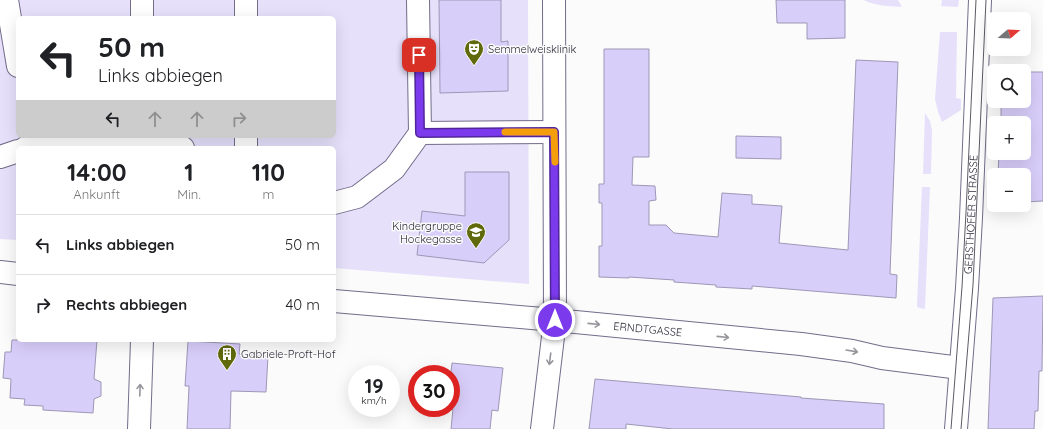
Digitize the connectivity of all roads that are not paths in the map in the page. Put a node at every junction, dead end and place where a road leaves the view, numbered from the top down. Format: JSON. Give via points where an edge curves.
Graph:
{"nodes":[{"id":1,"x":7,"y":0,"type":"edge"},
{"id":2,"x":142,"y":0,"type":"edge"},
{"id":3,"x":246,"y":0,"type":"edge"},
{"id":4,"x":418,"y":0,"type":"edge"},
{"id":5,"x":554,"y":0,"type":"edge"},
{"id":6,"x":980,"y":0,"type":"edge"},
{"id":7,"x":142,"y":16,"type":"edge"},
{"id":8,"x":246,"y":16,"type":"edge"},
{"id":9,"x":16,"y":54,"type":"edge"},
{"id":10,"x":554,"y":132,"type":"junction"},
{"id":11,"x":420,"y":133,"type":"junction"},
{"id":12,"x":82,"y":138,"type":"edge"},
{"id":13,"x":102,"y":138,"type":"edge"},
{"id":14,"x":142,"y":141,"type":"edge"},
{"id":15,"x":36,"y":146,"type":"edge"},
{"id":16,"x":171,"y":146,"type":"edge"},
{"id":17,"x":16,"y":152,"type":"edge"},
{"id":18,"x":0,"y":158,"type":"edge"},
{"id":19,"x":336,"y":202,"type":"edge"},
{"id":20,"x":0,"y":272,"type":"edge"},
{"id":21,"x":16,"y":274,"type":"edge"},
{"id":22,"x":336,"y":301,"type":"edge"},
{"id":23,"x":555,"y":320,"type":"junction"},
{"id":24,"x":142,"y":342,"type":"edge"},
{"id":25,"x":960,"y":368,"type":"junction"},
{"id":26,"x":139,"y":429,"type":"edge"},
{"id":27,"x":542,"y":429,"type":"edge"},
{"id":28,"x":956,"y":429,"type":"edge"}],
"edges":[{"from":1,"to":9,"type":"street"},
{"from":2,"to":7,"type":"street"},
{"from":3,"to":8,"type":"street"},
{"from":4,"to":11,"type":"street"},
{"from":5,"to":10,"type":"street"},
{"from":6,"to":25,"type":"street","name":"GERSTHOFER STRASSE","via":[[971,225]]},
{"from":10,"to":11,"type":"street"},
{"from":10,"to":23,"type":"street"},
{"from":11,"to":19,"type":"street","via":[[394,169],[357,197]]},
{"from":12,"to":15,"type":"street"},
{"from":13,"to":14,"type":"street"},
{"from":14,"to":16,"type":"street"},
{"from":17,"to":18,"type":"street"},
{"from":20,"to":21,"type":"street"},
{"from":22,"to":23,"type":"street","name":"ERNDTGASSE"},
{"from":23,"to":25,"type":"street","name":"ERNDTGASSE","one_way":true,"via":[[801,344]]},
{"from":23,"to":27,"type":"street","one_way":true},
{"from":26,"to":24,"type":"street","one_way":true},
{"from":25,"to":28,"type":"street","name":"GERSTHOFER STRASSE"}]}
